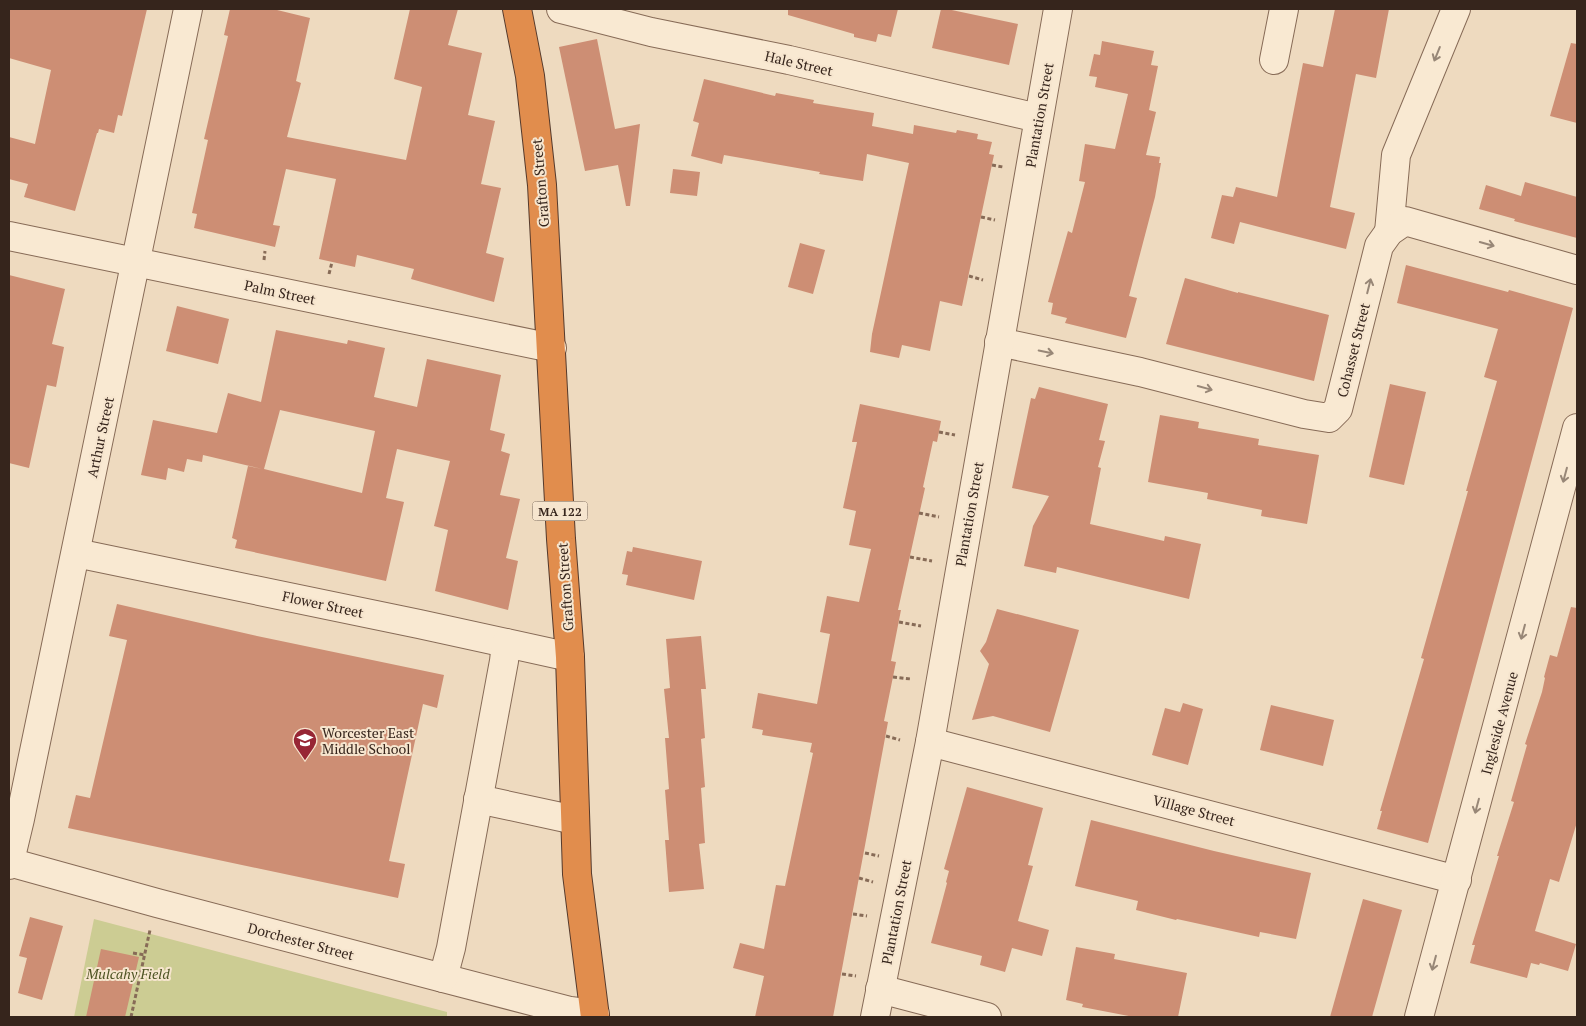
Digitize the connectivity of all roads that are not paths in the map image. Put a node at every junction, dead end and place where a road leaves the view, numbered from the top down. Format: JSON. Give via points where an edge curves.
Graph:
{"nodes":[{"id":1,"x":188,"y":9,"type":"edge"},
{"id":2,"x":517,"y":9,"type":"edge"},
{"id":3,"x":561,"y":9,"type":"edge"},
{"id":4,"x":1058,"y":9,"type":"edge"},
{"id":5,"x":1284,"y":9,"type":"edge"},
{"id":6,"x":1456,"y":9,"type":"edge"},
{"id":7,"x":593,"y":13,"type":"edge"},
{"id":8,"x":1274,"y":60,"type":"dead end"},
{"id":9,"x":1038,"y":118,"type":"junction"},
{"id":10,"x":1388,"y":232,"type":"junction"},
{"id":11,"x":9,"y":236,"type":"edge"},
{"id":12,"x":136,"y":262,"type":"junction"},
{"id":13,"x":1577,"y":270,"type":"edge"},
{"id":14,"x":998,"y":342,"type":"junction"},
{"id":15,"x":552,"y":348,"type":"junction"},
{"id":16,"x":1577,"y":428,"type":"edge"},
{"id":17,"x":76,"y":553,"type":"junction"},
{"id":18,"x":506,"y":643,"type":"junction"},
{"id":19,"x":570,"y":657,"type":"junction"},
{"id":20,"x":930,"y":742,"type":"junction"},
{"id":21,"x":478,"y":799,"type":"junction"},
{"id":22,"x":575,"y":820,"type":"junction"},
{"id":23,"x":9,"y":863,"type":"edge"},
{"id":24,"x":1457,"y":880,"type":"junction"},
{"id":25,"x":443,"y":978,"type":"junction"},
{"id":26,"x":880,"y":989,"type":"junction"},
{"id":27,"x":595,"y":1016,"type":"edge"},
{"id":28,"x":875,"y":1017,"type":"edge"},
{"id":29,"x":986,"y":1017,"type":"edge"},
{"id":30,"x":1420,"y":1017,"type":"edge"}],
"edges":[{"from":1,"to":12,"type":"street","name":"Arthur Street"},
{"from":2,"to":15,"type":"highway","name":"Grafton Street","number":"MA 122","via":[[530,76],[542,185]]},
{"from":3,"to":7,"type":"street","name":"Hale Street"},
{"from":4,"to":9,"type":"street","name":"Plantation Street"},
{"from":5,"to":8,"type":"street"},
{"from":6,"to":10,"type":"street","one_way":true,"via":[[1396,155]]},
{"from":7,"to":9,"type":"street","name":"Hale Street","via":[[651,32]]},
{"from":9,"to":14,"type":"street","name":"Plantation Street"},
{"from":10,"to":13,"type":"street","one_way":true,"via":[[1405,221]]},
{"from":14,"to":10,"type":"street","name":"Cohasset Street","one_way":true,"via":[[1140,372],[1328,418],[1338,409],[1379,246]]},
{"from":11,"to":12,"type":"street","name":"Palm Street"},
{"from":12,"to":15,"type":"street","name":"Palm Street"},
{"from":12,"to":17,"type":"street","name":"Arthur Street"},
{"from":14,"to":20,"type":"street","name":"Plantation Street"},
{"from":15,"to":19,"type":"highway","name":"Grafton Street","number":"MA 122"},
{"from":16,"to":24,"type":"street","name":"Ingleside Avenue","one_way":true},
{"from":17,"to":18,"type":"street","name":"Flower Street"},
{"from":17,"to":23,"type":"street","name":"Arthur Street"},
{"from":18,"to":19,"type":"street","name":"Flower Street"},
{"from":18,"to":21,"type":"street"},
{"from":19,"to":22,"type":"highway","name":"Grafton Street","number":"MA 122"},
{"from":20,"to":24,"type":"street","name":"Village Street"},
{"from":20,"to":26,"type":"street","name":"Plantation Street"},
{"from":21,"to":22,"type":"street"},
{"from":21,"to":25,"type":"street"},
{"from":22,"to":27,"type":"highway","name":"Grafton Street","number":"MA 122","via":[[577,874]]},
{"from":23,"to":25,"type":"street","name":"Dorchester Street"},
{"from":24,"to":30,"type":"street","name":"Ingleside Avenue","one_way":true},
{"from":25,"to":27,"type":"street","name":"Dorchester Street"},
{"from":26,"to":28,"type":"street","name":"Plantation Street"},
{"from":26,"to":29,"type":"street"}]}
